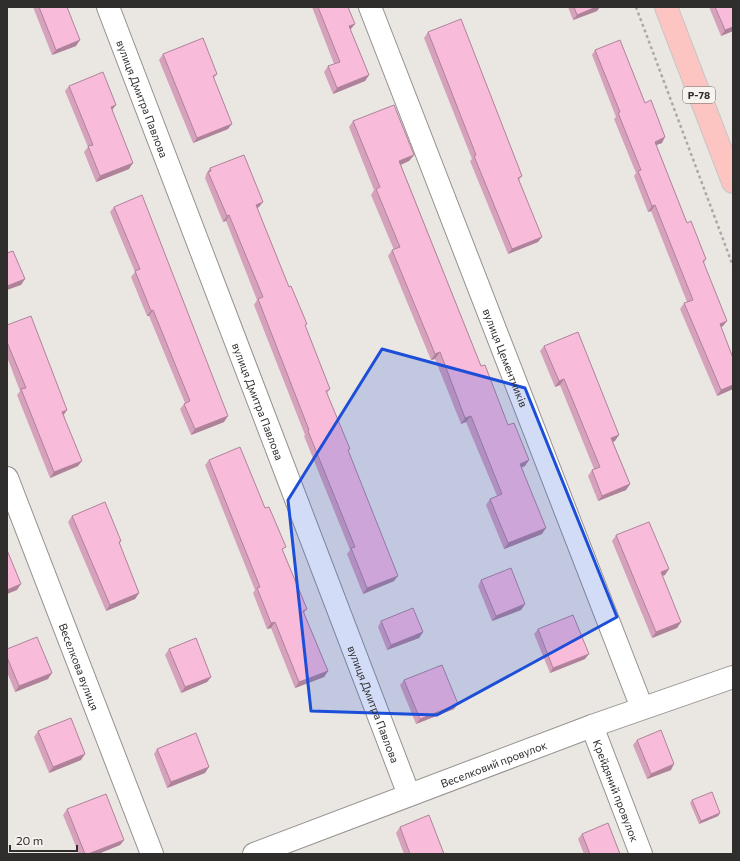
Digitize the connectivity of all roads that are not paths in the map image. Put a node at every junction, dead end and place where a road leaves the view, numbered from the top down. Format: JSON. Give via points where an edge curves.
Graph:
{"nodes":[{"id":1,"x":108,"y":7,"type":"edge"},
{"id":2,"x":370,"y":7,"type":"edge"},
{"id":3,"x":666,"y":7,"type":"edge"},
{"id":4,"x":733,"y":182,"type":"edge"},
{"id":5,"x":7,"y":478,"type":"edge"},
{"id":6,"x":733,"y":677,"type":"edge"},
{"id":7,"x":642,"y":708,"type":"junction"},
{"id":8,"x":592,"y":726,"type":"junction"},
{"id":9,"x":408,"y":795,"type":"junction"},
{"id":10,"x":152,"y":854,"type":"edge"},
{"id":11,"x":254,"y":854,"type":"edge"},
{"id":12,"x":641,"y":854,"type":"edge"}],
"edges":[{"from":1,"to":9,"type":"street","name":"вулиця Дмитра Павлова"},
{"from":2,"to":7,"type":"street","name":"вулиця Цементників"},
{"from":3,"to":4,"type":"main road","number":"Р-78"},
{"from":5,"to":10,"type":"street","name":"Веселкова вулиця"},
{"from":6,"to":7,"type":"street","name":"Веселковий провулок"},
{"from":7,"to":8,"type":"street","name":"Веселковий провулок"},
{"from":8,"to":9,"type":"street","name":"Веселковий провулок"},
{"from":8,"to":12,"type":"street","name":"Крейдяний провулок"},
{"from":9,"to":11,"type":"street","name":"Веселковий провулок"}]}
